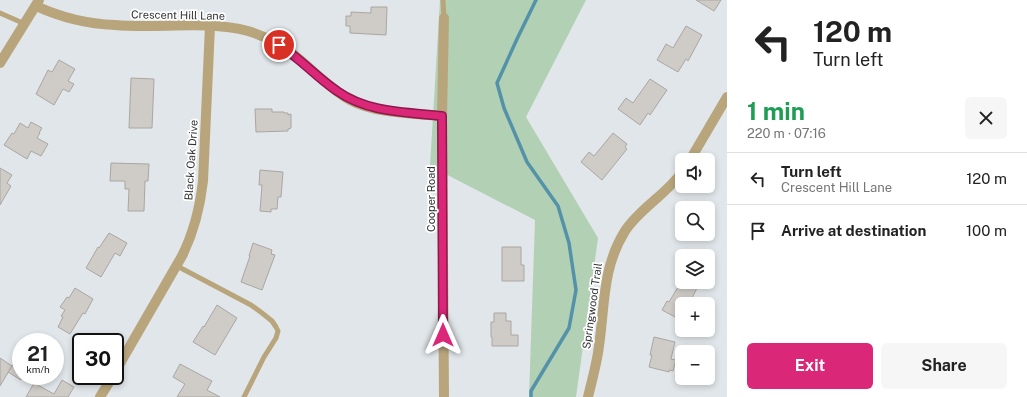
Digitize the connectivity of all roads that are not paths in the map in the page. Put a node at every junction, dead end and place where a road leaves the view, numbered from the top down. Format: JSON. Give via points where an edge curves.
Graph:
{"nodes":[{"id":1,"x":443,"y":0,"type":"edge"},
{"id":2,"x":37,"y":3,"type":"edge"},
{"id":3,"x":0,"y":13,"type":"edge"},
{"id":4,"x":444,"y":18,"type":"joint"},
{"id":5,"x":24,"y":24,"type":"junction"},
{"id":6,"x":210,"y":26,"type":"junction"},
{"id":7,"x":0,"y":62,"type":"edge"},
{"id":8,"x":727,"y":97,"type":"edge"},
{"id":9,"x":442,"y":116,"type":"junction"},
{"id":10,"x":694,"y":153,"type":"edge"},
{"id":11,"x":675,"y":180,"type":"edge"},
{"id":12,"x":177,"y":266,"type":"junction"},
{"id":13,"x":124,"y":357,"type":"edge"},
{"id":14,"x":107,"y":385,"type":"edge"},
{"id":15,"x":100,"y":397,"type":"edge"},
{"id":16,"x":244,"y":397,"type":"edge"},
{"id":17,"x":444,"y":397,"type":"edge"},
{"id":18,"x":588,"y":397,"type":"edge"}],
"edges":[{"from":1,"to":4,"type":"lane","name":"Cooper Road"},
{"from":2,"to":5,"type":"street"},
{"from":2,"to":6,"type":"street","name":"Crescent Hill Lane","via":[[50,12],[115,26]]},
{"from":3,"to":5,"type":"lane"},
{"from":4,"to":9,"type":"street","name":"Cooper Road"},
{"from":5,"to":7,"type":"street"},
{"from":6,"to":9,"type":"street","name":"Crescent Hill Lane","via":[[245,30],[272,41],[292,53],[350,100],[388,111]]},
{"from":6,"to":12,"type":"street","name":"Black Oak Drive","via":[[202,192],[193,231]]},
{"from":8,"to":10,"type":"street"},
{"from":9,"to":17,"type":"street","name":"Cooper Road"},
{"from":11,"to":18,"type":"street","name":"Springwood Trail","via":[[634,220],[613,254],[605,289],[599,348]]},
{"from":12,"to":13,"type":"street","name":"Black Oak Drive"},
{"from":12,"to":16,"type":"lane","via":[[251,305],[276,327],[276,338]]},
{"from":14,"to":15,"type":"street"}]}
